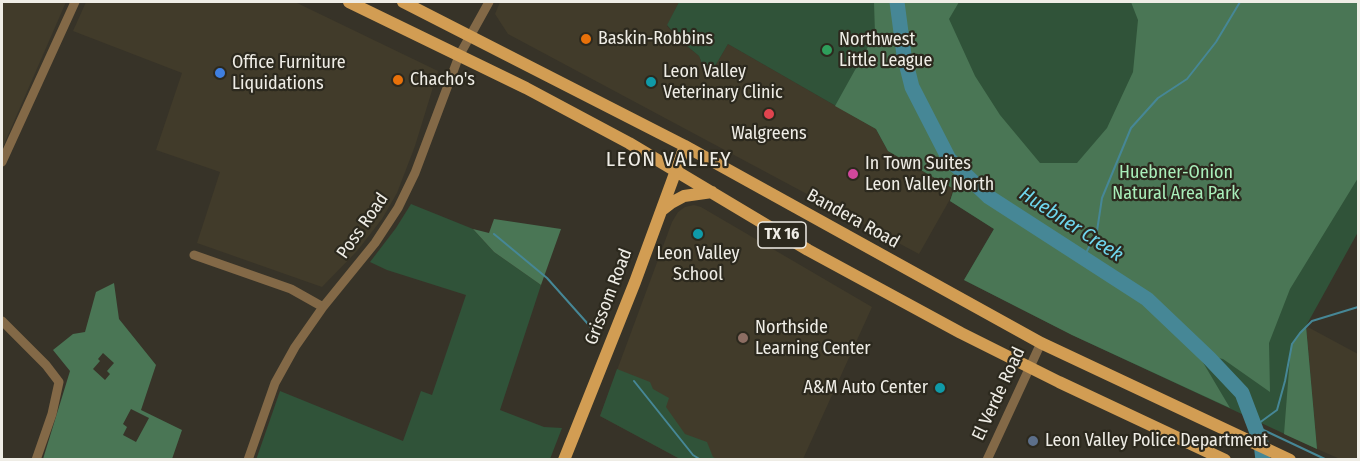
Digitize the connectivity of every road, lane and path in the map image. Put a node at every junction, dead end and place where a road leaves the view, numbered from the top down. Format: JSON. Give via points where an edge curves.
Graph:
{"nodes":[{"id":1,"x":75,"y":2,"type":"edge"},
{"id":2,"x":349,"y":2,"type":"edge"},
{"id":3,"x":403,"y":2,"type":"edge"},
{"id":4,"x":489,"y":2,"type":"edge"},
{"id":5,"x":471,"y":35,"type":"junction"},
{"id":6,"x":459,"y":56,"type":"junction"},
{"id":7,"x":685,"y":146,"type":"junction"},
{"id":8,"x":2,"y":162,"type":"edge"},
{"id":9,"x":676,"y":171,"type":"junction"},
{"id":10,"x":712,"y":192,"type":"junction"},
{"id":11,"x":661,"y":211,"type":"junction"},
{"id":12,"x":194,"y":255,"type":"dead end"},
{"id":13,"x":323,"y":307,"type":"junction"},
{"id":14,"x":2,"y":321,"type":"edge"},
{"id":15,"x":1041,"y":343,"type":"junction"},
{"id":16,"x":1029,"y":368,"type":"junction"},
{"id":17,"x":36,"y":459,"type":"edge"},
{"id":18,"x":248,"y":459,"type":"edge"},
{"id":19,"x":564,"y":459,"type":"edge"},
{"id":20,"x":987,"y":459,"type":"edge"},
{"id":21,"x":1223,"y":459,"type":"edge"},
{"id":22,"x":1290,"y":459,"type":"edge"}],
"edges":[{"from":1,"to":8,"type":"street"},
{"from":2,"to":6,"type":"main road","number":"TX 16"},
{"from":3,"to":5,"type":"main road","name":"Bandera Road","number":"TX 16"},
{"from":4,"to":5,"type":"street","name":"Poss Road"},
{"from":5,"to":6,"type":"street","name":"Poss Road"},
{"from":5,"to":7,"type":"main road","name":"Bandera Road","number":"TX 16"},
{"from":6,"to":9,"type":"main road","number":"TX 16","via":[[526,88]]},
{"from":6,"to":13,"type":"street","name":"Poss Road","via":[[398,208]]},
{"from":7,"to":9,"type":"main road","name":"Grissom Road"},
{"from":7,"to":15,"type":"main road","name":"Bandera Road","number":"TX 16"},
{"from":9,"to":10,"type":"main road","number":"TX 16"},
{"from":9,"to":11,"type":"main road","name":"Grissom Road"},
{"from":10,"to":11,"type":"main road","via":[[684,196]]},
{"from":10,"to":16,"type":"main road","number":"TX 16","via":[[808,250]]},
{"from":11,"to":19,"type":"main road","name":"Grissom Road"},
{"from":12,"to":13,"type":"street","via":[[291,289]]},
{"from":13,"to":18,"type":"street","name":"Poss Road","via":[[275,383]]},
{"from":14,"to":17,"type":"street","via":[[59,382]]},
{"from":15,"to":16,"type":"street","name":"El Verde Road"},
{"from":15,"to":22,"type":"main road","name":"Bandera Road","number":"TX 16"},
{"from":16,"to":20,"type":"street","name":"El Verde Road"},
{"from":16,"to":21,"type":"main road","number":"TX 16"}]}
